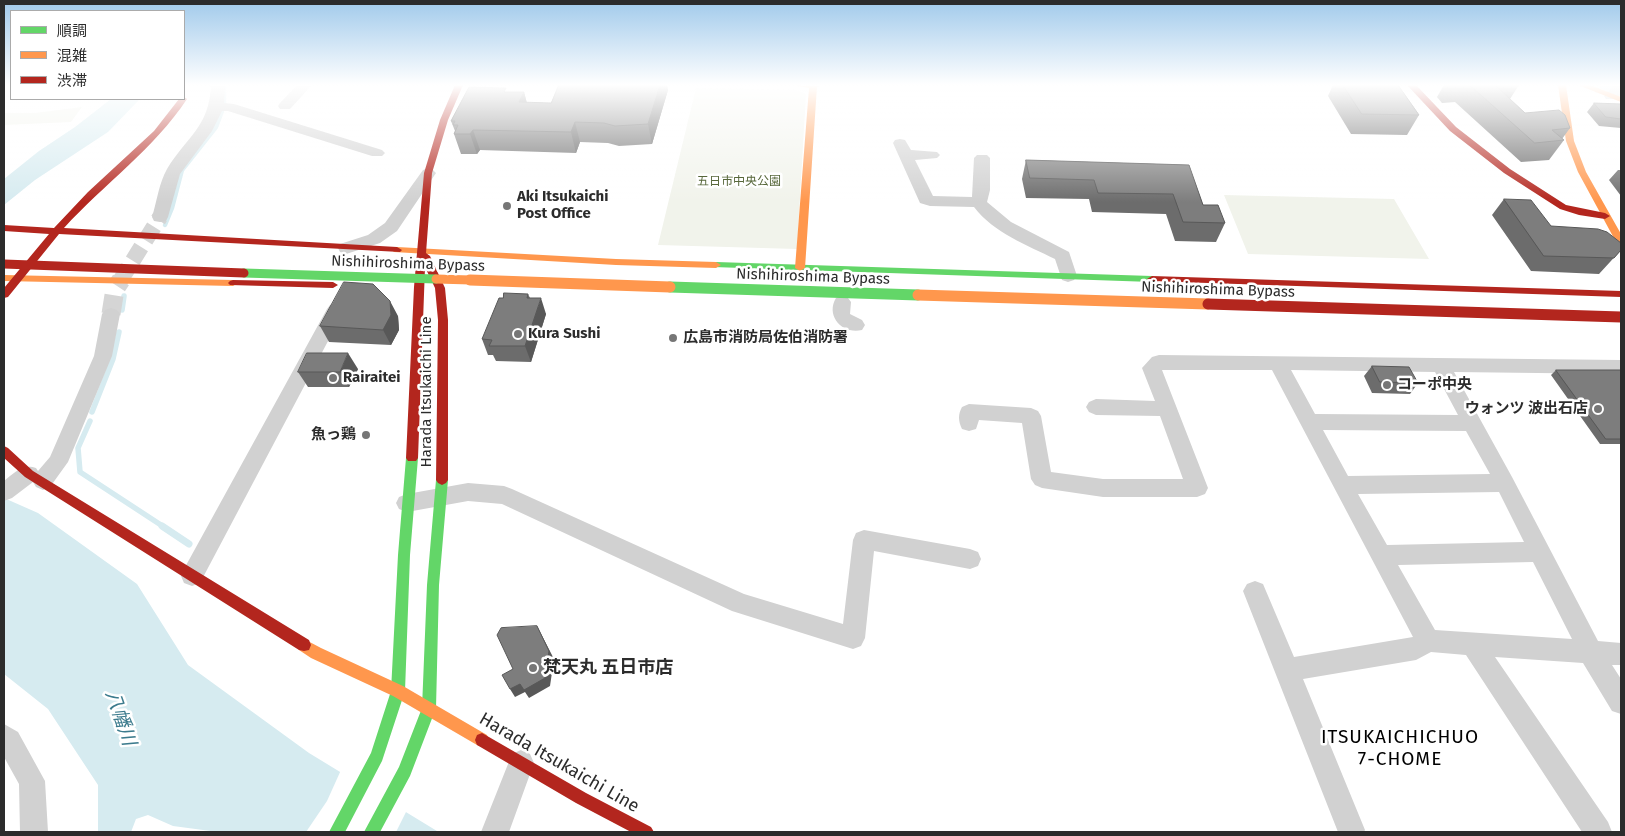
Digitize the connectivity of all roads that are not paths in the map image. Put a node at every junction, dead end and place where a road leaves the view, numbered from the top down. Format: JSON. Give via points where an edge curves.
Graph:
{"nodes":[{"id":1,"x":165,"y":124,"type":"edge"},
{"id":2,"x":210,"y":124,"type":"edge"},
{"id":3,"x":284,"y":124,"type":"edge"},
{"id":4,"x":443,"y":124,"type":"edge"},
{"id":5,"x":811,"y":124,"type":"edge"},
{"id":6,"x":1448,"y":124,"type":"edge"},
{"id":7,"x":1568,"y":124,"type":"edge"},
{"id":8,"x":377,"y":153,"type":"dead end"},
{"id":9,"x":932,"y":154,"type":"dead end"},
{"id":10,"x":982,"y":158,"type":"dead end"},
{"id":11,"x":428,"y":173,"type":"junction"},
{"id":12,"x":979,"y":202,"type":"junction"},
{"id":13,"x":160,"y":216,"type":"tunnel mouth"},
{"id":14,"x":1606,"y":216,"type":"junction"},
{"id":15,"x":4,"y":228,"type":"edge"},
{"id":16,"x":52,"y":230,"type":"junction"},
{"id":17,"x":1621,"y":242,"type":"edge"},
{"id":18,"x":346,"y":248,"type":"junction"},
{"id":19,"x":24,"y":249,"type":"dead end"},
{"id":20,"x":53,"y":250,"type":"dead end"},
{"id":21,"x":423,"y":252,"type":"junction"},
{"id":22,"x":322,"y":258,"type":"dead end"},
{"id":23,"x":4,"y":264,"type":"edge"},
{"id":24,"x":800,"y":268,"type":"junction"},
{"id":25,"x":1068,"y":276,"type":"junction"},
{"id":26,"x":4,"y":278,"type":"edge"},
{"id":27,"x":16,"y":278,"type":"junction"},
{"id":28,"x":348,"y":286,"type":"junction"},
{"id":29,"x":419,"y":287,"type":"junction"},
{"id":30,"x":440,"y":288,"type":"junction"},
{"id":31,"x":1621,"y":294,"type":"edge"},
{"id":32,"x":4,"y":295,"type":"edge"},
{"id":33,"x":1621,"y":300,"type":"edge"},
{"id":34,"x":842,"y":302,"type":"junction"},
{"id":35,"x":111,"y":314,"type":"tunnel mouth"},
{"id":36,"x":1621,"y":317,"type":"edge"},
{"id":37,"x":856,"y":325,"type":"dead end"},
{"id":38,"x":1621,"y":327,"type":"edge"},
{"id":39,"x":1278,"y":364,"type":"junction"},
{"id":40,"x":1442,"y":367,"type":"junction"},
{"id":41,"x":1621,"y":367,"type":"edge"},
{"id":42,"x":1096,"y":407,"type":"dead end"},
{"id":43,"x":1167,"y":408,"type":"junction"},
{"id":44,"x":1308,"y":422,"type":"junction"},
{"id":45,"x":969,"y":423,"type":"dead end"},
{"id":46,"x":1472,"y":423,"type":"junction"},
{"id":47,"x":4,"y":451,"type":"edge"},
{"id":48,"x":23,"y":483,"type":"edge"},
{"id":49,"x":1506,"y":483,"type":"junction"},
{"id":50,"x":1342,"y":484,"type":"junction"},
{"id":51,"x":442,"y":496,"type":"junction"},
{"id":52,"x":407,"y":503,"type":"junction"},
{"id":53,"x":1539,"y":552,"type":"junction"},
{"id":54,"x":1381,"y":556,"type":"junction"},
{"id":55,"x":970,"y":560,"type":"dead end"},
{"id":56,"x":192,"y":576,"type":"junction"},
{"id":57,"x":1255,"y":591,"type":"dead end"},
{"id":58,"x":1428,"y":641,"type":"junction"},
{"id":59,"x":1473,"y":645,"type":"junction"},
{"id":60,"x":1591,"y":653,"type":"junction"},
{"id":61,"x":1621,"y":654,"type":"edge"},
{"id":62,"x":1286,"y":670,"type":"junction"},
{"id":63,"x":398,"y":691,"type":"junction"},
{"id":64,"x":1621,"y":702,"type":"edge"},
{"id":65,"x":430,"y":708,"type":"junction"},
{"id":66,"x":4,"y":737,"type":"edge"},
{"id":67,"x":517,"y":773,"type":"junction"},
{"id":68,"x":1351,"y":830,"type":"dead end"},
{"id":69,"x":34,"y":832,"type":"edge"},
{"id":70,"x":337,"y":832,"type":"edge"},
{"id":71,"x":372,"y":832,"type":"edge"},
{"id":72,"x":495,"y":832,"type":"edge"},
{"id":73,"x":646,"y":832,"type":"edge"},
{"id":74,"x":1598,"y":832,"type":"edge"}],
"edges":[{"from":1,"to":16,"type":"main road"},
{"from":2,"to":13,"type":"street","via":[[174,171]]},
{"from":3,"to":8,"type":"street"},
{"from":4,"to":11,"type":"main road","name":"Harada Itsukaichi Line"},
{"from":5,"to":24,"type":"main road"},
{"from":6,"to":14,"type":"main road","via":[[1507,171],[1563,208]]},
{"from":7,"to":14,"type":"main road","via":[[1570,141],[1582,172]]},
{"from":9,"to":12,"type":"street","via":[[903,149],[926,199]]},
{"from":10,"to":12,"type":"street"},
{"from":11,"to":18,"type":"street","via":[[391,227],[374,239]]},
{"from":11,"to":21,"type":"main road","name":"Harada Itsukaichi Line"},
{"from":12,"to":25,"type":"street","via":[[983,210],[1003,224],[1064,256]]},
{"from":14,"to":17,"type":"main road"},
{"from":15,"to":16,"type":"main road","name":"Nishihiroshima Bypass"},
{"from":16,"to":18,"type":"main road","name":"Nishihiroshima Bypass"},
{"from":16,"to":27,"type":"main road"},
{"from":18,"to":21,"type":"main road","name":"Nishihiroshima Bypass"},
{"from":19,"to":20,"type":"main road"},
{"from":21,"to":24,"type":"main road","name":"Nishihiroshima Bypass"},
{"from":21,"to":29,"type":"main road","name":"Harada Itsukaichi Line"},
{"from":21,"to":30,"type":"main road","name":"Harada Itsukaichi Line"},
{"from":22,"to":33,"type":"main road","name":"Nishihiroshima Bypass"},
{"from":23,"to":36,"type":"main road","name":"Nishihiroshima Bypass","bridge":true},
{"from":24,"to":25,"type":"main road","name":"Nishihiroshima Bypass"},
{"from":25,"to":31,"type":"main road","name":"Nishihiroshima Bypass"},
{"from":26,"to":27,"type":"main road","name":"Nishihiroshima Bypass"},
{"from":27,"to":28,"type":"main road","name":"Nishihiroshima Bypass"},
{"from":27,"to":32,"type":"main road"},
{"from":28,"to":29,"type":"main road","name":"Nishihiroshima Bypass"},
{"from":28,"to":56,"type":"street"},
{"from":29,"to":30,"type":"main road","name":"Nishihiroshima Bypass"},
{"from":29,"to":52,"type":"main road","name":"Harada Itsukaichi Line","via":[[415,425]]},
{"from":30,"to":34,"type":"main road","name":"Nishihiroshima Bypass"},
{"from":30,"to":51,"type":"main road","name":"Harada Itsukaichi Line","via":[[443,320]]},
{"from":34,"to":37,"type":"street","via":[[841,316]]},
{"from":34,"to":38,"type":"main road","name":"Nishihiroshima Bypass"},
{"from":35,"to":48,"type":"street","via":[[103,356],[58,462]]},
{"from":39,"to":40,"type":"street"},
{"from":39,"to":43,"type":"street","via":[[1159,362],[1152,368]]},
{"from":39,"to":44,"type":"street"},
{"from":40,"to":41,"type":"street"},
{"from":40,"to":46,"type":"street"},
{"from":42,"to":43,"type":"street"},
{"from":43,"to":45,"type":"street","via":[[1197,488],[1103,488],[1042,480],[1031,416],[969,412]]},
{"from":44,"to":46,"type":"street"},
{"from":44,"to":50,"type":"street"},
{"from":46,"to":49,"type":"street"},
{"from":47,"to":48,"type":"main road"},
{"from":48,"to":56,"type":"main road"},
{"from":49,"to":50,"type":"street"},
{"from":49,"to":53,"type":"street"},
{"from":50,"to":54,"type":"street"},
{"from":51,"to":52,"type":"street"},
{"from":51,"to":55,"type":"street","via":[[468,492],[504,495],[740,603],[853,638],[864,540]]},
{"from":51,"to":65,"type":"main road","name":"Harada Itsukaichi Line","via":[[433,585]]},
{"from":52,"to":63,"type":"main road","name":"Harada Itsukaichi Line"},
{"from":53,"to":54,"type":"street"},
{"from":53,"to":60,"type":"street"},
{"from":54,"to":58,"type":"street"},
{"from":56,"to":63,"type":"main road","via":[[316,652]]},
{"from":57,"to":62,"type":"street"},
{"from":58,"to":59,"type":"street"},
{"from":58,"to":62,"type":"street","via":[[1416,649]]},
{"from":59,"to":60,"type":"street"},
{"from":59,"to":74,"type":"street"},
{"from":60,"to":61,"type":"street"},
{"from":60,"to":64,"type":"street"},
{"from":62,"to":68,"type":"street"},
{"from":63,"to":65,"type":"main road","name":"Harada Itsukaichi Line"},
{"from":63,"to":70,"type":"main road","name":"Harada Itsukaichi Line","via":[[377,756]]},
{"from":65,"to":67,"type":"main road","name":"Harada Itsukaichi Line"},
{"from":65,"to":71,"type":"main road","name":"Harada Itsukaichi Line","via":[[409,761]]},
{"from":66,"to":69,"type":"street","via":[[32,781]]},
{"from":67,"to":72,"type":"street"},
{"from":67,"to":73,"type":"main road","name":"Harada Itsukaichi Line","via":[[581,798]]}]}
